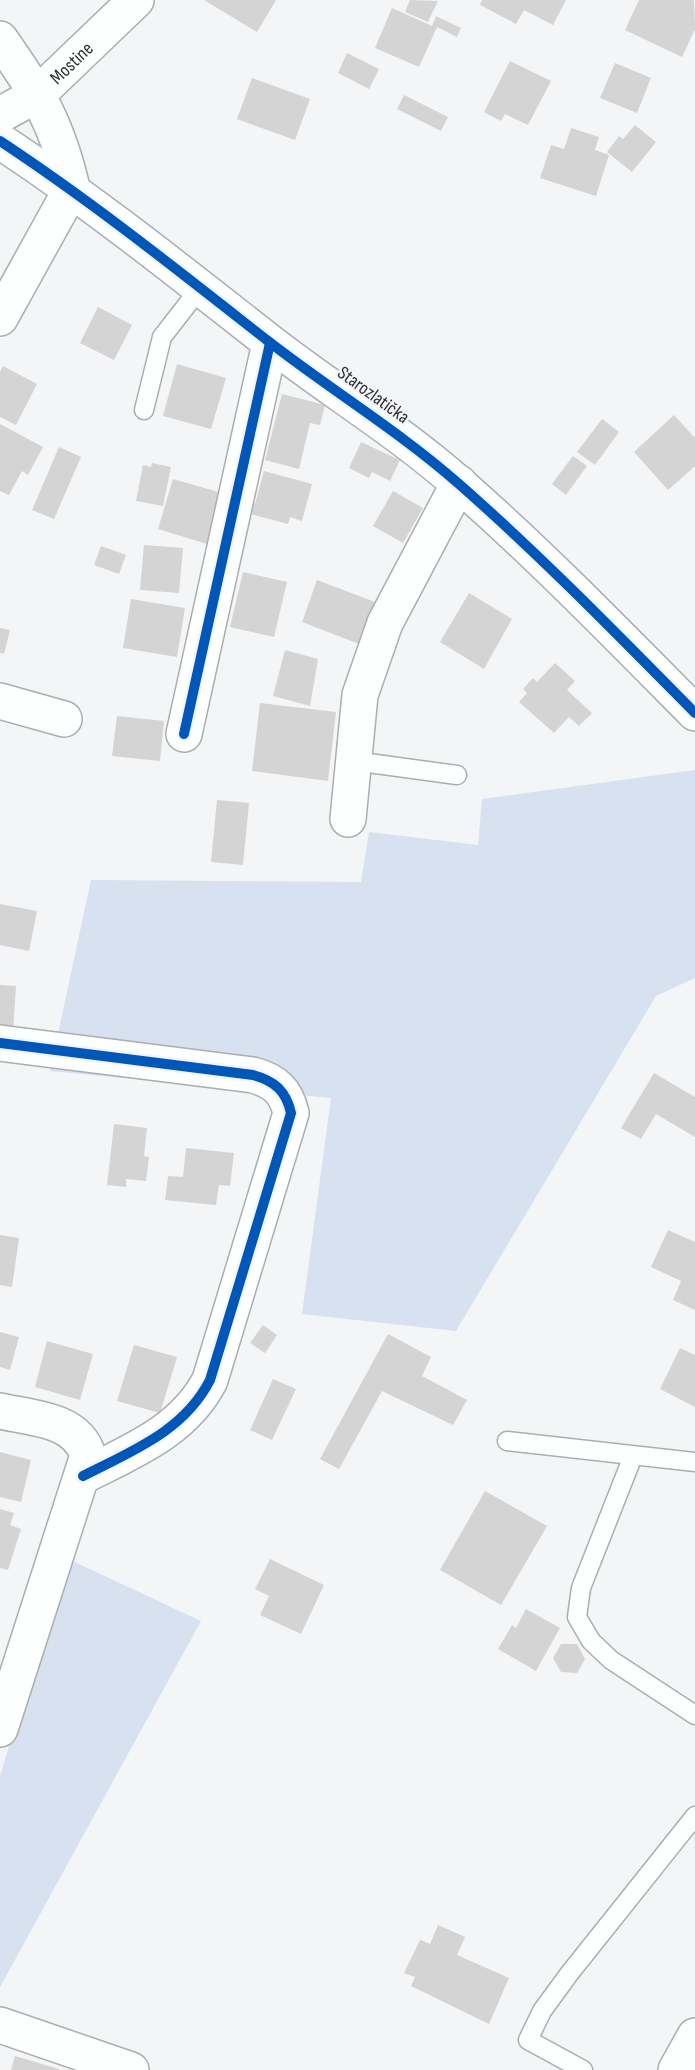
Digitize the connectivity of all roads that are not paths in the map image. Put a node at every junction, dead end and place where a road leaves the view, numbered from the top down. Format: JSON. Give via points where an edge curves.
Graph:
{"nodes":[{"id":1,"x":136,"y":0,"type":"edge"},
{"id":2,"x":0,"y":39,"type":"edge"},
{"id":3,"x":38,"y":94,"type":"junction"},
{"id":4,"x":0,"y":115,"type":"edge"},
{"id":5,"x":0,"y":141,"type":"edge"},
{"id":6,"x":72,"y":188,"type":"junction"},
{"id":7,"x":201,"y":287,"type":"junction"},
{"id":8,"x":0,"y":318,"type":"edge"},
{"id":9,"x":270,"y":342,"type":"junction"},
{"id":10,"x":144,"y":410,"type":"dead end"},
{"id":11,"x":459,"y":483,"type":"junction"},
{"id":12,"x":0,"y":701,"type":"edge"},
{"id":13,"x":695,"y":713,"type":"edge"},
{"id":14,"x":64,"y":719,"type":"dead end"},
{"id":15,"x":184,"y":734,"type":"dead end"},
{"id":16,"x":354,"y":761,"type":"junction"},
{"id":17,"x":457,"y":775,"type":"dead end"},
{"id":18,"x":348,"y":819,"type":"dead end"},
{"id":19,"x":0,"y":1043,"type":"edge"},
{"id":20,"x":0,"y":1411,"type":"edge"},
{"id":21,"x":507,"y":1441,"type":"dead end"},
{"id":22,"x":633,"y":1456,"type":"junction"},
{"id":23,"x":695,"y":1462,"type":"edge"},
{"id":24,"x":83,"y":1476,"type":"junction"},
{"id":25,"x":695,"y":1715,"type":"edge"},
{"id":26,"x":0,"y":1728,"type":"edge"},
{"id":27,"x":695,"y":1816,"type":"edge"},
{"id":28,"x":0,"y":2025,"type":"edge"},
{"id":29,"x":131,"y":2070,"type":"edge"},
{"id":30,"x":583,"y":2070,"type":"edge"}],
"edges":[{"from":1,"to":3,"type":"street","name":"Mostine"},
{"from":2,"to":3,"type":"street"},
{"from":3,"to":4,"type":"street","name":"Mostine"},
{"from":3,"to":6,"type":"street","via":[[62,144]]},
{"from":5,"to":6,"type":"street","name":"Starozlatička"},
{"from":6,"to":7,"type":"street","name":"Starozlatička"},
{"from":6,"to":8,"type":"street"},
{"from":7,"to":9,"type":"street","name":"Starozlatička"},
{"from":7,"to":10,"type":"lane","via":[[162,337]]},
{"from":9,"to":11,"type":"street","name":"Starozlatička"},
{"from":9,"to":15,"type":"street"},
{"from":11,"to":13,"type":"street","name":"Starozlatička"},
{"from":11,"to":16,"type":"street","via":[[385,623],[360,695]]},
{"from":12,"to":14,"type":"street"},
{"from":16,"to":17,"type":"lane"},
{"from":16,"to":18,"type":"street"},
{"from":19,"to":24,"type":"street","via":[[253,1075],[271,1080],[282,1091],[291,1113],[210,1380],[198,1403],[166,1432]]},
{"from":20,"to":24,"type":"street","via":[[75,1432],[88,1455]]},
{"from":21,"to":22,"type":"lane"},
{"from":22,"to":23,"type":"lane"},
{"from":22,"to":25,"type":"lane","via":[[581,1588],[577,1617],[591,1641],[611,1660]]},
{"from":24,"to":26,"type":"street"},
{"from":27,"to":30,"type":"lane","via":[[562,1983],[528,2040]]},
{"from":28,"to":29,"type":"street"}]}
